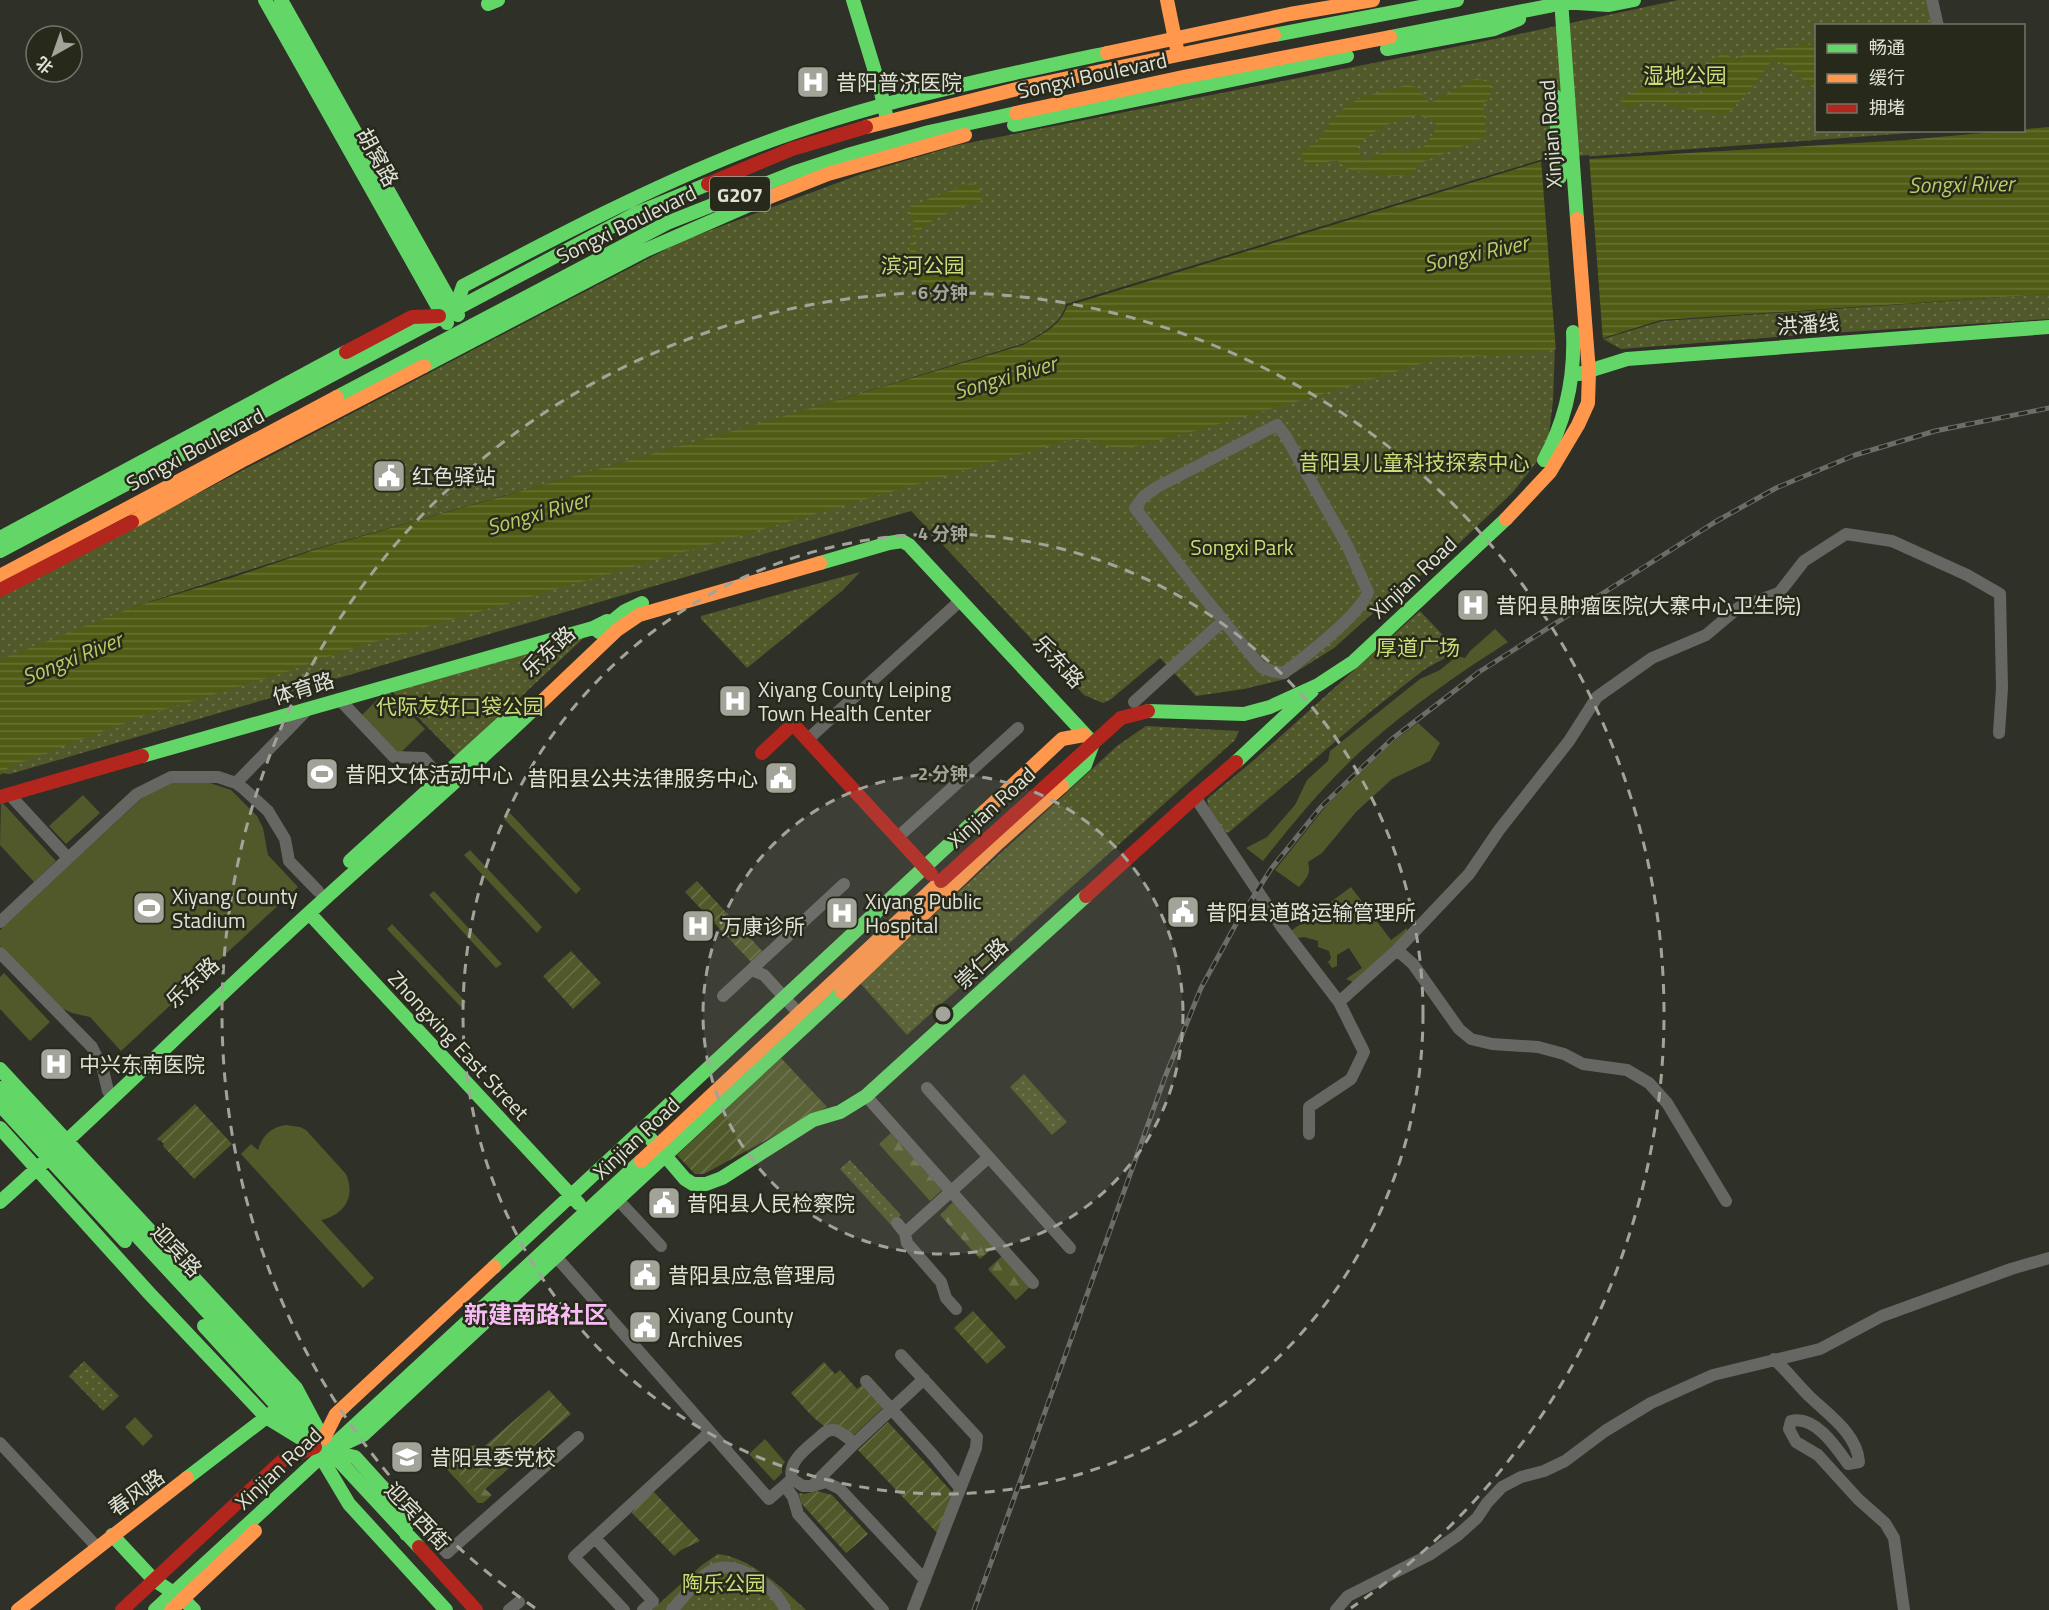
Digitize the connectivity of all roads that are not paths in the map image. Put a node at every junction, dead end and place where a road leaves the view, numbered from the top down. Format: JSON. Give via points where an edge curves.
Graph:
{"nodes":[{"id":1,"x":265,"y":0,"type":"edge"},
{"id":2,"x":281,"y":0,"type":"edge"},
{"id":3,"x":853,"y":0,"type":"edge"},
{"id":4,"x":1167,"y":0,"type":"edge"},
{"id":5,"x":1373,"y":0,"type":"edge"},
{"id":6,"x":1457,"y":0,"type":"edge"},
{"id":7,"x":1634,"y":0,"type":"edge"},
{"id":8,"x":1932,"y":0,"type":"edge"},
{"id":9,"x":1558,"y":2,"type":"edge"},
{"id":10,"x":1938,"y":24,"type":"edge"},
{"id":11,"x":1176,"y":39,"type":"junction"},
{"id":12,"x":1178,"y":54,"type":"junction"},
{"id":13,"x":1183,"y":77,"type":"junction"},
{"id":14,"x":884,"y":104,"type":"junction"},
{"id":15,"x":887,"y":121,"type":"junction"},
{"id":16,"x":892,"y":142,"type":"junction"},
{"id":17,"x":449,"y":313,"type":"junction"},
{"id":18,"x":2049,"y":327,"type":"edge"},
{"id":19,"x":460,"y":333,"type":"junction"},
{"id":20,"x":1580,"y":351,"type":"junction"},
{"id":21,"x":1589,"y":372,"type":"junction"},
{"id":22,"x":1572,"y":375,"type":"junction"},
{"id":23,"x":243,"y":454,"type":"junction"},
{"id":24,"x":0,"y":538,"type":"edge"},
{"id":25,"x":0,"y":551,"type":"edge"},
{"id":26,"x":0,"y":576,"type":"edge"},
{"id":27,"x":0,"y":591,"type":"edge"},
{"id":28,"x":961,"y":600,"type":"junction"},
{"id":29,"x":617,"y":615,"type":"junction"},
{"id":30,"x":1223,"y":621,"type":"junction"},
{"id":31,"x":1315,"y":676,"type":"junction"},
{"id":32,"x":339,"y":699,"type":"junction"},
{"id":33,"x":1134,"y":702,"type":"junction"},
{"id":34,"x":308,"y":709,"type":"junction"},
{"id":35,"x":1018,"y":728,"type":"dead end"},
{"id":36,"x":1999,"y":733,"type":"dead end"},
{"id":37,"x":1092,"y":736,"type":"junction"},
{"id":38,"x":807,"y":740,"type":"junction"},
{"id":39,"x":762,"y":753,"type":"dead end"},
{"id":40,"x":441,"y":778,"type":"junction"},
{"id":41,"x":236,"y":783,"type":"junction"},
{"id":42,"x":4,"y":796,"type":"edge"},
{"id":43,"x":1195,"y":796,"type":"junction"},
{"id":44,"x":898,"y":837,"type":"junction"},
{"id":45,"x":68,"y":858,"type":"junction"},
{"id":46,"x":928,"y":871,"type":"junction"},
{"id":47,"x":844,"y":884,"type":"dead end"},
{"id":48,"x":318,"y":891,"type":"junction"},
{"id":49,"x":309,"y":913,"type":"junction"},
{"id":50,"x":0,"y":922,"type":"edge"},
{"id":51,"x":1397,"y":950,"type":"junction"},
{"id":52,"x":0,"y":953,"type":"edge"},
{"id":53,"x":751,"y":970,"type":"junction"},
{"id":54,"x":723,"y":996,"type":"dead end"},
{"id":55,"x":1339,"y":1002,"type":"junction"},
{"id":56,"x":789,"y":1003,"type":"junction"},
{"id":57,"x":0,"y":1069,"type":"edge"},
{"id":58,"x":0,"y":1088,"type":"edge"},
{"id":59,"x":927,"y":1088,"type":"dead end"},
{"id":60,"x":108,"y":1091,"type":"junction"},
{"id":61,"x":866,"y":1096,"type":"junction"},
{"id":62,"x":0,"y":1105,"type":"edge"},
{"id":63,"x":0,"y":1128,"type":"edge"},
{"id":64,"x":1309,"y":1134,"type":"dead end"},
{"id":65,"x":54,"y":1146,"type":"junction"},
{"id":66,"x":657,"y":1147,"type":"junction"},
{"id":67,"x":989,"y":1157,"type":"junction"},
{"id":68,"x":32,"y":1164,"type":"junction"},
{"id":69,"x":0,"y":1188,"type":"edge"},
{"id":70,"x":952,"y":1191,"type":"junction"},
{"id":71,"x":611,"y":1198,"type":"junction"},
{"id":72,"x":575,"y":1200,"type":"junction"},
{"id":73,"x":1726,"y":1201,"type":"dead end"},
{"id":74,"x":0,"y":1202,"type":"edge"},
{"id":75,"x":661,"y":1246,"type":"dead end"},
{"id":76,"x":1070,"y":1248,"type":"dead end"},
{"id":77,"x":550,"y":1254,"type":"junction"},
{"id":78,"x":2049,"y":1258,"type":"edge"},
{"id":79,"x":173,"y":1275,"type":"junction"},
{"id":80,"x":1033,"y":1283,"type":"dead end"},
{"id":81,"x":149,"y":1293,"type":"junction"},
{"id":82,"x":956,"y":1309,"type":"dead end"},
{"id":83,"x":901,"y":1354,"type":"dead end"},
{"id":84,"x":1774,"y":1359,"type":"junction"},
{"id":85,"x":924,"y":1379,"type":"junction"},
{"id":86,"x":866,"y":1381,"type":"dead end"},
{"id":87,"x":281,"y":1401,"type":"junction"},
{"id":88,"x":305,"y":1403,"type":"junction"},
{"id":89,"x":892,"y":1409,"type":"junction"},
{"id":90,"x":336,"y":1414,"type":"junction"},
{"id":91,"x":266,"y":1417,"type":"junction"},
{"id":92,"x":710,"y":1432,"type":"junction"},
{"id":93,"x":578,"y":1437,"type":"dead end"},
{"id":94,"x":0,"y":1443,"type":"edge"},
{"id":95,"x":855,"y":1443,"type":"junction"},
{"id":96,"x":322,"y":1448,"type":"junction"},
{"id":97,"x":374,"y":1478,"type":"junction"},
{"id":98,"x":789,"y":1482,"type":"junction"},
{"id":99,"x":812,"y":1485,"type":"junction"},
{"id":100,"x":363,"y":1488,"type":"junction"},
{"id":101,"x":960,"y":1488,"type":"junction"},
{"id":102,"x":405,"y":1512,"type":"junction"},
{"id":103,"x":406,"y":1534,"type":"junction"},
{"id":104,"x":112,"y":1535,"type":"junction"},
{"id":105,"x":594,"y":1538,"type":"junction"},
{"id":106,"x":97,"y":1547,"type":"junction"},
{"id":107,"x":925,"y":1580,"type":"junction"},
{"id":108,"x":169,"y":1590,"type":"junction"},
{"id":109,"x":18,"y":1610,"type":"edge"},
{"id":110,"x":122,"y":1610,"type":"edge"},
{"id":111,"x":139,"y":1610,"type":"edge"},
{"id":112,"x":155,"y":1610,"type":"edge"},
{"id":113,"x":171,"y":1610,"type":"edge"},
{"id":114,"x":194,"y":1610,"type":"edge"},
{"id":115,"x":446,"y":1610,"type":"edge"},
{"id":116,"x":463,"y":1610,"type":"edge"},
{"id":117,"x":476,"y":1610,"type":"edge"},
{"id":118,"x":624,"y":1610,"type":"edge"},
{"id":119,"x":643,"y":1610,"type":"edge"},
{"id":120,"x":672,"y":1610,"type":"edge"},
{"id":121,"x":785,"y":1610,"type":"edge"},
{"id":122,"x":883,"y":1610,"type":"edge"},
{"id":123,"x":913,"y":1610,"type":"edge"},
{"id":124,"x":1336,"y":1610,"type":"edge"},
{"id":125,"x":1904,"y":1610,"type":"edge"}],
"edges":[{"from":1,"to":17,"type":"main road","name":"胡窝路"},
{"from":2,"to":17,"type":"main road","name":"胡窝路"},
{"from":3,"to":14,"type":"main road"},
{"from":4,"to":11,"type":"main road"},
{"from":5,"to":11,"type":"main road"},
{"from":6,"to":12,"type":"main road","name":"Songxi Boulevard","number":"G207"},
{"from":7,"to":9,"type":"main road","via":[[1609,5]]},
{"from":8,"to":10,"type":"street"},
{"from":9,"to":13,"type":"main road","name":"Songxi Boulevard","number":"G207"},
{"from":9,"to":20,"type":"main road","name":"Xinjian Road","via":[[1563,130]]},
{"from":9,"to":23,"type":"main road","via":[[1494,29],[960,136],[828,174],[646,250]]},
{"from":11,"to":12,"type":"main road"},
{"from":11,"to":14,"type":"main road","via":[[915,94]]},
{"from":12,"to":13,"type":"main road"},
{"from":12,"to":15,"type":"main road","name":"Songxi Boulevard","number":"G207"},
{"from":13,"to":16,"type":"main road","name":"Songxi Boulevard","number":"G207"},
{"from":14,"to":15,"type":"main road"},
{"from":14,"to":17,"type":"main road","via":[[748,149],[575,227],[463,286]]},
{"from":15,"to":16,"type":"main road"},
{"from":15,"to":17,"type":"main road","name":"Songxi Boulevard","number":"G207","via":[[792,149],[647,208]]},
{"from":16,"to":19,"type":"main road","name":"Songxi Boulevard","number":"G207","via":[[793,173],[667,223]]},
{"from":17,"to":19,"type":"main road","name":"胡窝路"},
{"from":17,"to":24,"type":"main road","via":[[412,317]]},
{"from":17,"to":25,"type":"main road","name":"Songxi Boulevard","number":"G207"},
{"from":18,"to":21,"type":"main road","name":"洪潘线","via":[[1627,359]]},
{"from":19,"to":23,"type":"main road","name":"Songxi Boulevard","number":"G207"},
{"from":20,"to":21,"type":"main road","name":"Xinjian Road"},
{"from":20,"to":22,"type":"main road","name":"Xinjian Road"},
{"from":21,"to":22,"type":"main road","name":"洪潘线"},
{"from":21,"to":31,"type":"main road","name":"Xinjian Road","via":[[1588,404],[1578,425],[1550,472],[1520,506],[1353,662]]},
{"from":22,"to":31,"type":"main road","name":"Xinjian Road","via":[[1551,448],[1511,501]]},
{"from":23,"to":26,"type":"main road","name":"Songxi Boulevard","number":"G207"},
{"from":23,"to":27,"type":"main road","via":[[125,526]]},
{"from":28,"to":37,"type":"main road","name":"乐东路"},
{"from":28,"to":38,"type":"street"},
{"from":28,"to":49,"type":"main road","name":"乐东路","via":[[902,541],[639,615],[617,630]]},
{"from":29,"to":32,"type":"main road","name":"体育路","via":[[593,628]]},
{"from":29,"to":37,"type":"main road","name":"乐东路","via":[[633,606],[902,531],[917,538]]},
{"from":29,"to":40,"type":"main road","name":"乐东路"},
{"from":30,"to":30,"type":"street","via":[[1261,667],[1284,673],[1326,639],[1356,610],[1368,592],[1286,435],[1277,425],[1157,487],[1135,508]]},
{"from":30,"to":33,"type":"street"},
{"from":31,"to":33,"type":"main road","name":"Xinjian Road","via":[[1244,703]]},
{"from":31,"to":37,"type":"main road","name":"Xinjian Road","via":[[1270,708],[1244,714],[1143,711],[1129,714]]},
{"from":31,"to":43,"type":"main road","name":"崇仁路","via":[[1252,750]]},
{"from":32,"to":34,"type":"main road","name":"体育路"},
{"from":32,"to":40,"type":"street","via":[[394,757],[423,759]]},
{"from":33,"to":37,"type":"main road","name":"Xinjian Road","via":[[1112,710]]},
{"from":34,"to":41,"type":"street"},
{"from":34,"to":42,"type":"main road","name":"体育路"},
{"from":35,"to":44,"type":"street"},
{"from":36,"to":51,"type":"street","via":[[2000,594],[1892,541],[1846,534],[1804,561],[1779,593],[1738,608],[1706,635],[1652,657],[1597,697],[1569,741],[1469,874]]},
{"from":37,"to":46,"type":"main road","name":"Xinjian Road"},
{"from":37,"to":66,"type":"main road","name":"Xinjian Road"},
{"from":38,"to":39,"type":"main road","via":[[793,724]]},
{"from":38,"to":44,"type":"main road"},
{"from":40,"to":48,"type":"main road","name":"乐东路"},
{"from":41,"to":45,"type":"street","via":[[218,777],[171,777],[137,794]]},
{"from":41,"to":48,"type":"street","via":[[268,811],[285,839],[289,861]]},
{"from":42,"to":45,"type":"street"},
{"from":43,"to":55,"type":"street","via":[[1281,926]]},
{"from":43,"to":61,"type":"main road","name":"崇仁路"},
{"from":44,"to":46,"type":"main road"},
{"from":45,"to":50,"type":"street"},
{"from":46,"to":56,"type":"main road","name":"Xinjian Road"},
{"from":47,"to":53,"type":"street"},
{"from":48,"to":60,"type":"main road","name":"乐东路"},
{"from":49,"to":65,"type":"main road","name":"乐东路"},
{"from":49,"to":72,"type":"main road","name":"Zhongxing East Street"},
{"from":51,"to":55,"type":"street"},
{"from":51,"to":73,"type":"street","via":[[1413,964],[1459,1029],[1471,1039],[1538,1047],[1583,1064],[1627,1070],[1649,1083],[1667,1103]]},
{"from":52,"to":60,"type":"street","via":[[92,1047]]},
{"from":53,"to":54,"type":"street"},
{"from":53,"to":56,"type":"street","via":[[764,975]]},
{"from":55,"to":64,"type":"street","via":[[1364,1052],[1351,1079],[1309,1107]]},
{"from":56,"to":66,"type":"main road","name":"Xinjian Road"},
{"from":56,"to":72,"type":"main road"},
{"from":57,"to":65,"type":"main road"},
{"from":58,"to":65,"type":"main road","name":"迎宾路"},
{"from":59,"to":67,"type":"street"},
{"from":60,"to":65,"type":"main road","name":"乐东路"},
{"from":61,"to":66,"type":"main road","name":"崇仁路","via":[[840,1112],[813,1120],[722,1178],[701,1186],[689,1183]]},
{"from":61,"to":70,"type":"street"},
{"from":62,"to":65,"type":"main road","name":"迎宾路"},
{"from":63,"to":68,"type":"main road"},
{"from":65,"to":68,"type":"main road","name":"乐东路"},
{"from":65,"to":79,"type":"main road","name":"迎宾路"},
{"from":65,"to":79,"type":"main road"},
{"from":66,"to":71,"type":"main road","name":"Xinjian Road"},
{"from":66,"to":72,"type":"main road","name":"Xinjian Road"},
{"from":67,"to":70,"type":"street"},
{"from":67,"to":76,"type":"street"},
{"from":68,"to":69,"type":"main road","name":"乐东路"},
{"from":68,"to":74,"type":"main road","name":"乐东路"},
{"from":68,"to":81,"type":"main road"},
{"from":70,"to":80,"type":"street"},
{"from":70,"to":82,"type":"street","via":[[901,1228],[907,1243],[941,1282],[946,1298]]},
{"from":71,"to":75,"type":"street","via":[[620,1202]]},
{"from":71,"to":77,"type":"main road","name":"Xinjian Road"},
{"from":72,"to":90,"type":"main road"},
{"from":72,"to":96,"type":"main road","name":"Xinjian Road"},
{"from":77,"to":92,"type":"street"},
{"from":77,"to":96,"type":"main road","name":"Xinjian Road"},
{"from":78,"to":84,"type":"street","via":[[1882,1316],[1820,1349]]},
{"from":79,"to":81,"type":"main road"},
{"from":79,"to":87,"type":"main road","name":"迎宾路"},
{"from":79,"to":88,"type":"main road","via":[[296,1388]]},
{"from":81,"to":91,"type":"main road"},
{"from":83,"to":85,"type":"street"},
{"from":84,"to":124,"type":"street","via":[[1713,1375],[1651,1403],[1565,1461],[1502,1487],[1458,1535],[1429,1555],[1348,1596]]},
{"from":84,"to":125,"type":"street","via":[[1834,1419],[1855,1446],[1859,1462],[1848,1464],[1814,1426],[1799,1419],[1791,1421],[1789,1429],[1796,1442],[1818,1455],[1885,1523],[1894,1538]]},
{"from":85,"to":89,"type":"street"},
{"from":85,"to":101,"type":"street","via":[[977,1437]]},
{"from":86,"to":89,"type":"street"},
{"from":87,"to":88,"type":"main road"},
{"from":87,"to":91,"type":"main road","name":"春风路"},
{"from":87,"to":96,"type":"main road","name":"迎宾路"},
{"from":88,"to":90,"type":"main road"},
{"from":88,"to":96,"type":"main road"},
{"from":89,"to":95,"type":"street"},
{"from":89,"to":101,"type":"street"},
{"from":90,"to":96,"type":"main road"},
{"from":91,"to":96,"type":"main road"},
{"from":91,"to":104,"type":"main road","name":"春风路"},
{"from":92,"to":98,"type":"street","via":[[769,1499]]},
{"from":92,"to":105,"type":"street"},
{"from":93,"to":102,"type":"street","via":[[447,1553],[415,1517]]},
{"from":94,"to":106,"type":"street"},
{"from":95,"to":98,"type":"street","via":[[838,1431],[829,1430],[794,1461]]},
{"from":95,"to":99,"type":"street"},
{"from":96,"to":97,"type":"main road","via":[[355,1457]]},
{"from":96,"to":100,"type":"main road","name":"迎宾西街"},
{"from":96,"to":108,"type":"main road","name":"Xinjian Road"},
{"from":96,"to":108,"type":"main road","via":[[284,1459]]},
{"from":96,"to":115,"type":"main road","via":[[349,1504]]},
{"from":96,"to":116,"type":"main road","name":"迎宾西街"},
{"from":97,"to":100,"type":"main road"},
{"from":97,"to":102,"type":"main road"},
{"from":98,"to":99,"type":"street"},
{"from":98,"to":122,"type":"street","via":[[798,1514]]},
{"from":99,"to":107,"type":"street","via":[[826,1482],[840,1489]]},
{"from":100,"to":103,"type":"main road","name":"迎宾西街"},
{"from":101,"to":107,"type":"street"},
{"from":102,"to":103,"type":"main road"},
{"from":103,"to":117,"type":"main road","name":"迎宾西街"},
{"from":104,"to":106,"type":"main road","name":"春风路"},
{"from":104,"to":108,"type":"main road"},
{"from":105,"to":118,"type":"street","via":[[574,1557]]},
{"from":105,"to":119,"type":"street","via":[[653,1601]]},
{"from":106,"to":109,"type":"main road","name":"春风路"},
{"from":107,"to":123,"type":"street"},
{"from":108,"to":110,"type":"main road"},
{"from":108,"to":111,"type":"main road","name":"Xinjian Road"},
{"from":108,"to":112,"type":"main road","name":"Xinjian Road"},
{"from":108,"to":113,"type":"main road"},
{"from":108,"to":114,"type":"main road"},
{"from":120,"to":121,"type":"street","via":[[706,1574],[728,1568],[746,1572],[771,1589]]}]}
